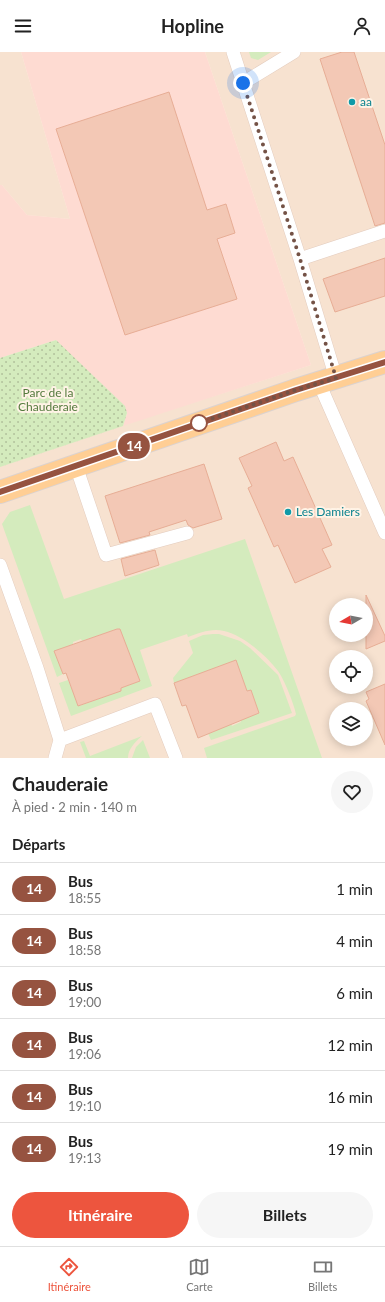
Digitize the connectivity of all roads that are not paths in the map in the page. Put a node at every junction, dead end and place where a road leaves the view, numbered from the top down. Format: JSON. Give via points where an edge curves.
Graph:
{"nodes":[{"id":1,"x":233,"y":52,"type":"edge"},
{"id":2,"x":294,"y":52,"type":"edge"},
{"id":3,"x":243,"y":83,"type":"junction"},
{"id":4,"x":385,"y":231,"type":"edge"},
{"id":5,"x":300,"y":259,"type":"junction"},
{"id":6,"x":385,"y":362,"type":"edge"},
{"id":7,"x":328,"y":381,"type":"junction"},
{"id":8,"x":76,"y":466,"type":"junction"},
{"id":9,"x":0,"y":492,"type":"edge"},
{"id":10,"x":187,"y":533,"type":"dead end"},
{"id":11,"x":385,"y":533,"type":"edge"},
{"id":12,"x":0,"y":565,"type":"edge"},
{"id":13,"x":60,"y":740,"type":"junction"},
{"id":14,"x":55,"y":758,"type":"edge"},
{"id":15,"x":176,"y":758,"type":"edge"}],
"edges":[{"from":1,"to":3,"type":"lane"},
{"from":2,"to":3,"type":"lane"},
{"from":3,"to":5,"type":"lane"},
{"from":4,"to":5,"type":"lane"},
{"from":5,"to":7,"type":"lane"},
{"from":6,"to":7,"type":"main road"},
{"from":7,"to":8,"type":"main road","via":[[289,392]]},
{"from":7,"to":11,"type":"lane"},
{"from":8,"to":9,"type":"main road"},
{"from":8,"to":10,"type":"lane","via":[[106,555]]},
{"from":12,"to":13,"type":"lane"},
{"from":13,"to":14,"type":"lane"},
{"from":13,"to":15,"type":"lane","via":[[155,704]]}]}
